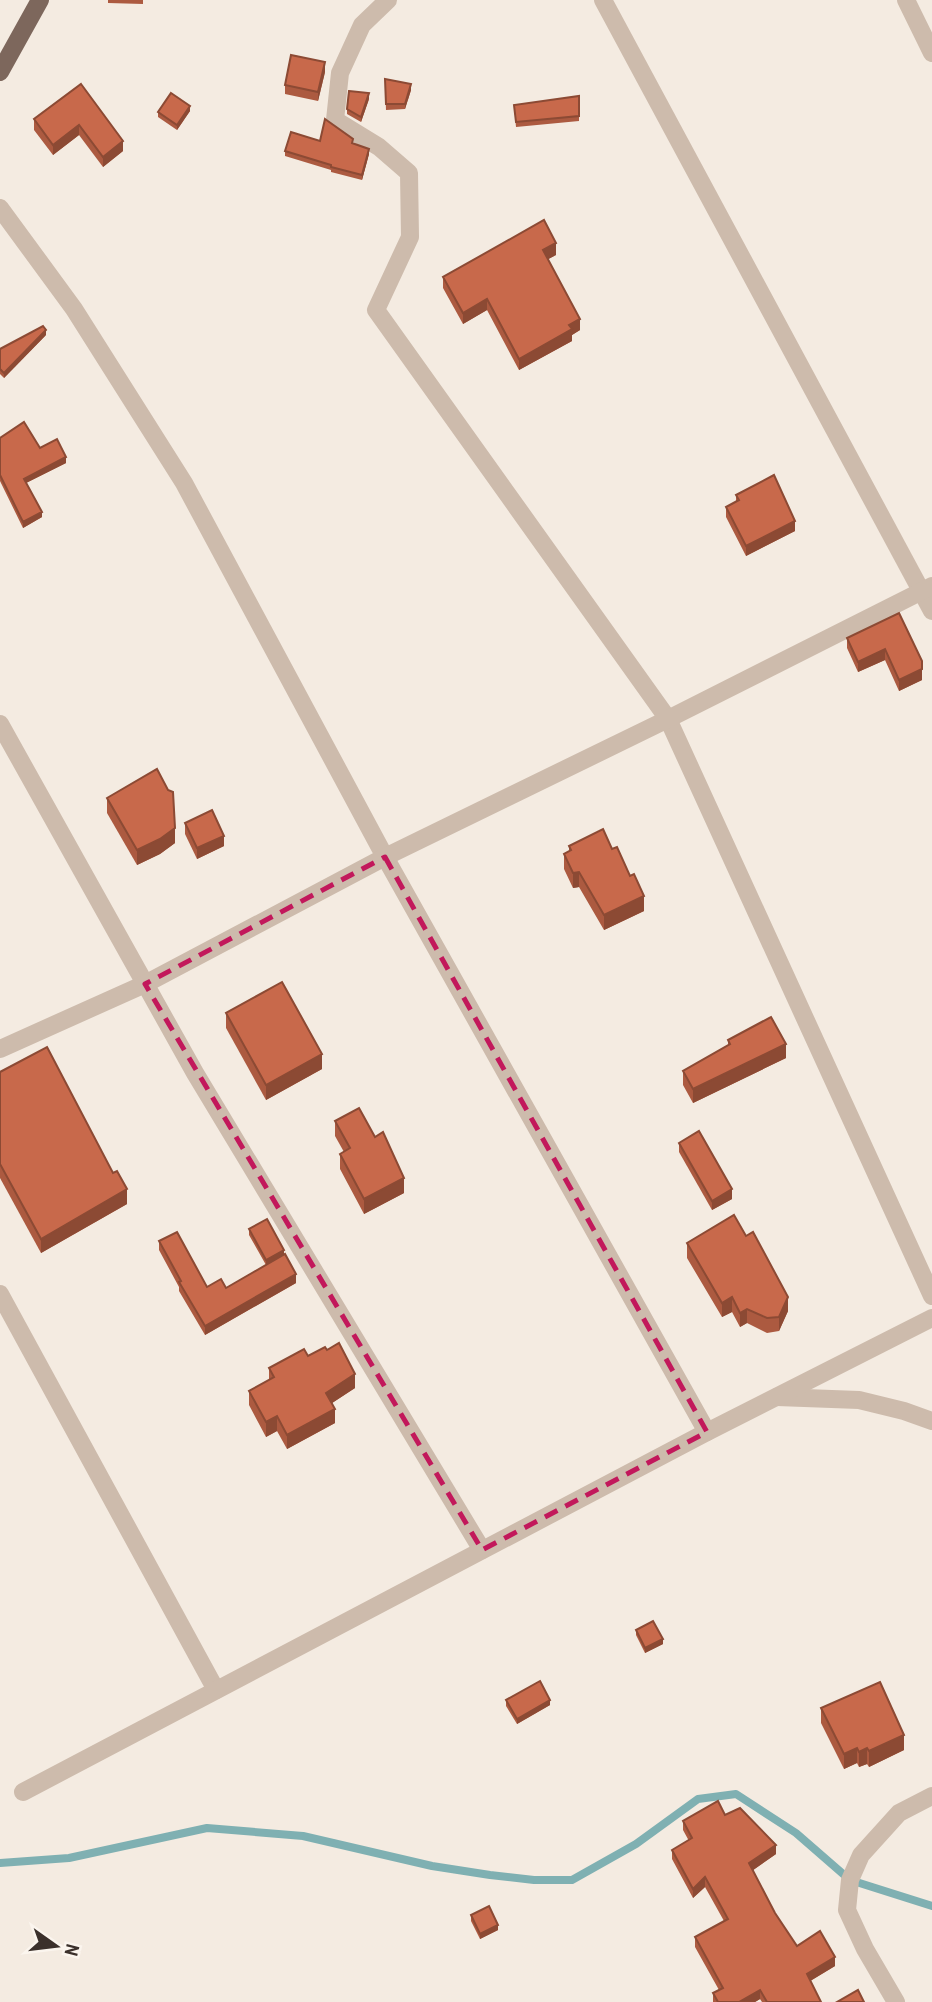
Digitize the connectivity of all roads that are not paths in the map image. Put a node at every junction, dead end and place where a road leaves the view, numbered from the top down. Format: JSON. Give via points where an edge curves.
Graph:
{"nodes":[{"id":1,"x":40,"y":0,"type":"edge"},
{"id":2,"x":388,"y":0,"type":"edge"},
{"id":3,"x":603,"y":0,"type":"edge"},
{"id":4,"x":906,"y":0,"type":"edge"},
{"id":5,"x":932,"y":53,"type":"edge"},
{"id":6,"x":0,"y":72,"type":"edge"},
{"id":7,"x":0,"y":208,"type":"edge"},
{"id":8,"x":927,"y":589,"type":"edge"},
{"id":9,"x":932,"y":611,"type":"edge"},
{"id":10,"x":668,"y":719,"type":"junction"},
{"id":11,"x":0,"y":724,"type":"edge"},
{"id":12,"x":385,"y":857,"type":"junction"},
{"id":13,"x":145,"y":985,"type":"junction"},
{"id":14,"x":0,"y":1049,"type":"edge"},
{"id":15,"x":0,"y":1294,"type":"edge"},
{"id":16,"x":932,"y":1296,"type":"edge"},
{"id":17,"x":932,"y":1318,"type":"edge"},
{"id":18,"x":776,"y":1397,"type":"junction"},
{"id":19,"x":932,"y":1421,"type":"edge"},
{"id":20,"x":707,"y":1432,"type":"junction"},
{"id":21,"x":482,"y":1550,"type":"junction"},
{"id":22,"x":216,"y":1690,"type":"junction"},
{"id":23,"x":23,"y":1792,"type":"dead end"},
{"id":24,"x":932,"y":1797,"type":"edge"},
{"id":25,"x":896,"y":2002,"type":"edge"}],
"edges":[{"from":1,"to":6,"type":"main road"},
{"from":2,"to":10,"type":"street","via":[[362,25],[340,73],[335,120],[379,147],[409,173],[410,237],[376,310]]},
{"from":3,"to":8,"type":"street"},
{"from":4,"to":5,"type":"street"},
{"from":7,"to":12,"type":"street","via":[[74,309],[184,483]]},
{"from":8,"to":9,"type":"street"},
{"from":8,"to":10,"type":"street"},
{"from":10,"to":12,"type":"street"},
{"from":10,"to":16,"type":"street"},
{"from":11,"to":13,"type":"street"},
{"from":12,"to":13,"type":"street"},
{"from":12,"to":20,"type":"street"},
{"from":13,"to":14,"type":"street"},
{"from":13,"to":21,"type":"street"},
{"from":15,"to":22,"type":"street"},
{"from":17,"to":18,"type":"street"},
{"from":18,"to":19,"type":"street","via":[[859,1400]]},
{"from":18,"to":20,"type":"street"},
{"from":20,"to":21,"type":"street"},
{"from":21,"to":22,"type":"street"},
{"from":22,"to":23,"type":"street"},
{"from":24,"to":25,"type":"street","via":[[899,1813],[861,1855],[850,1880],[847,1910]]}]}
